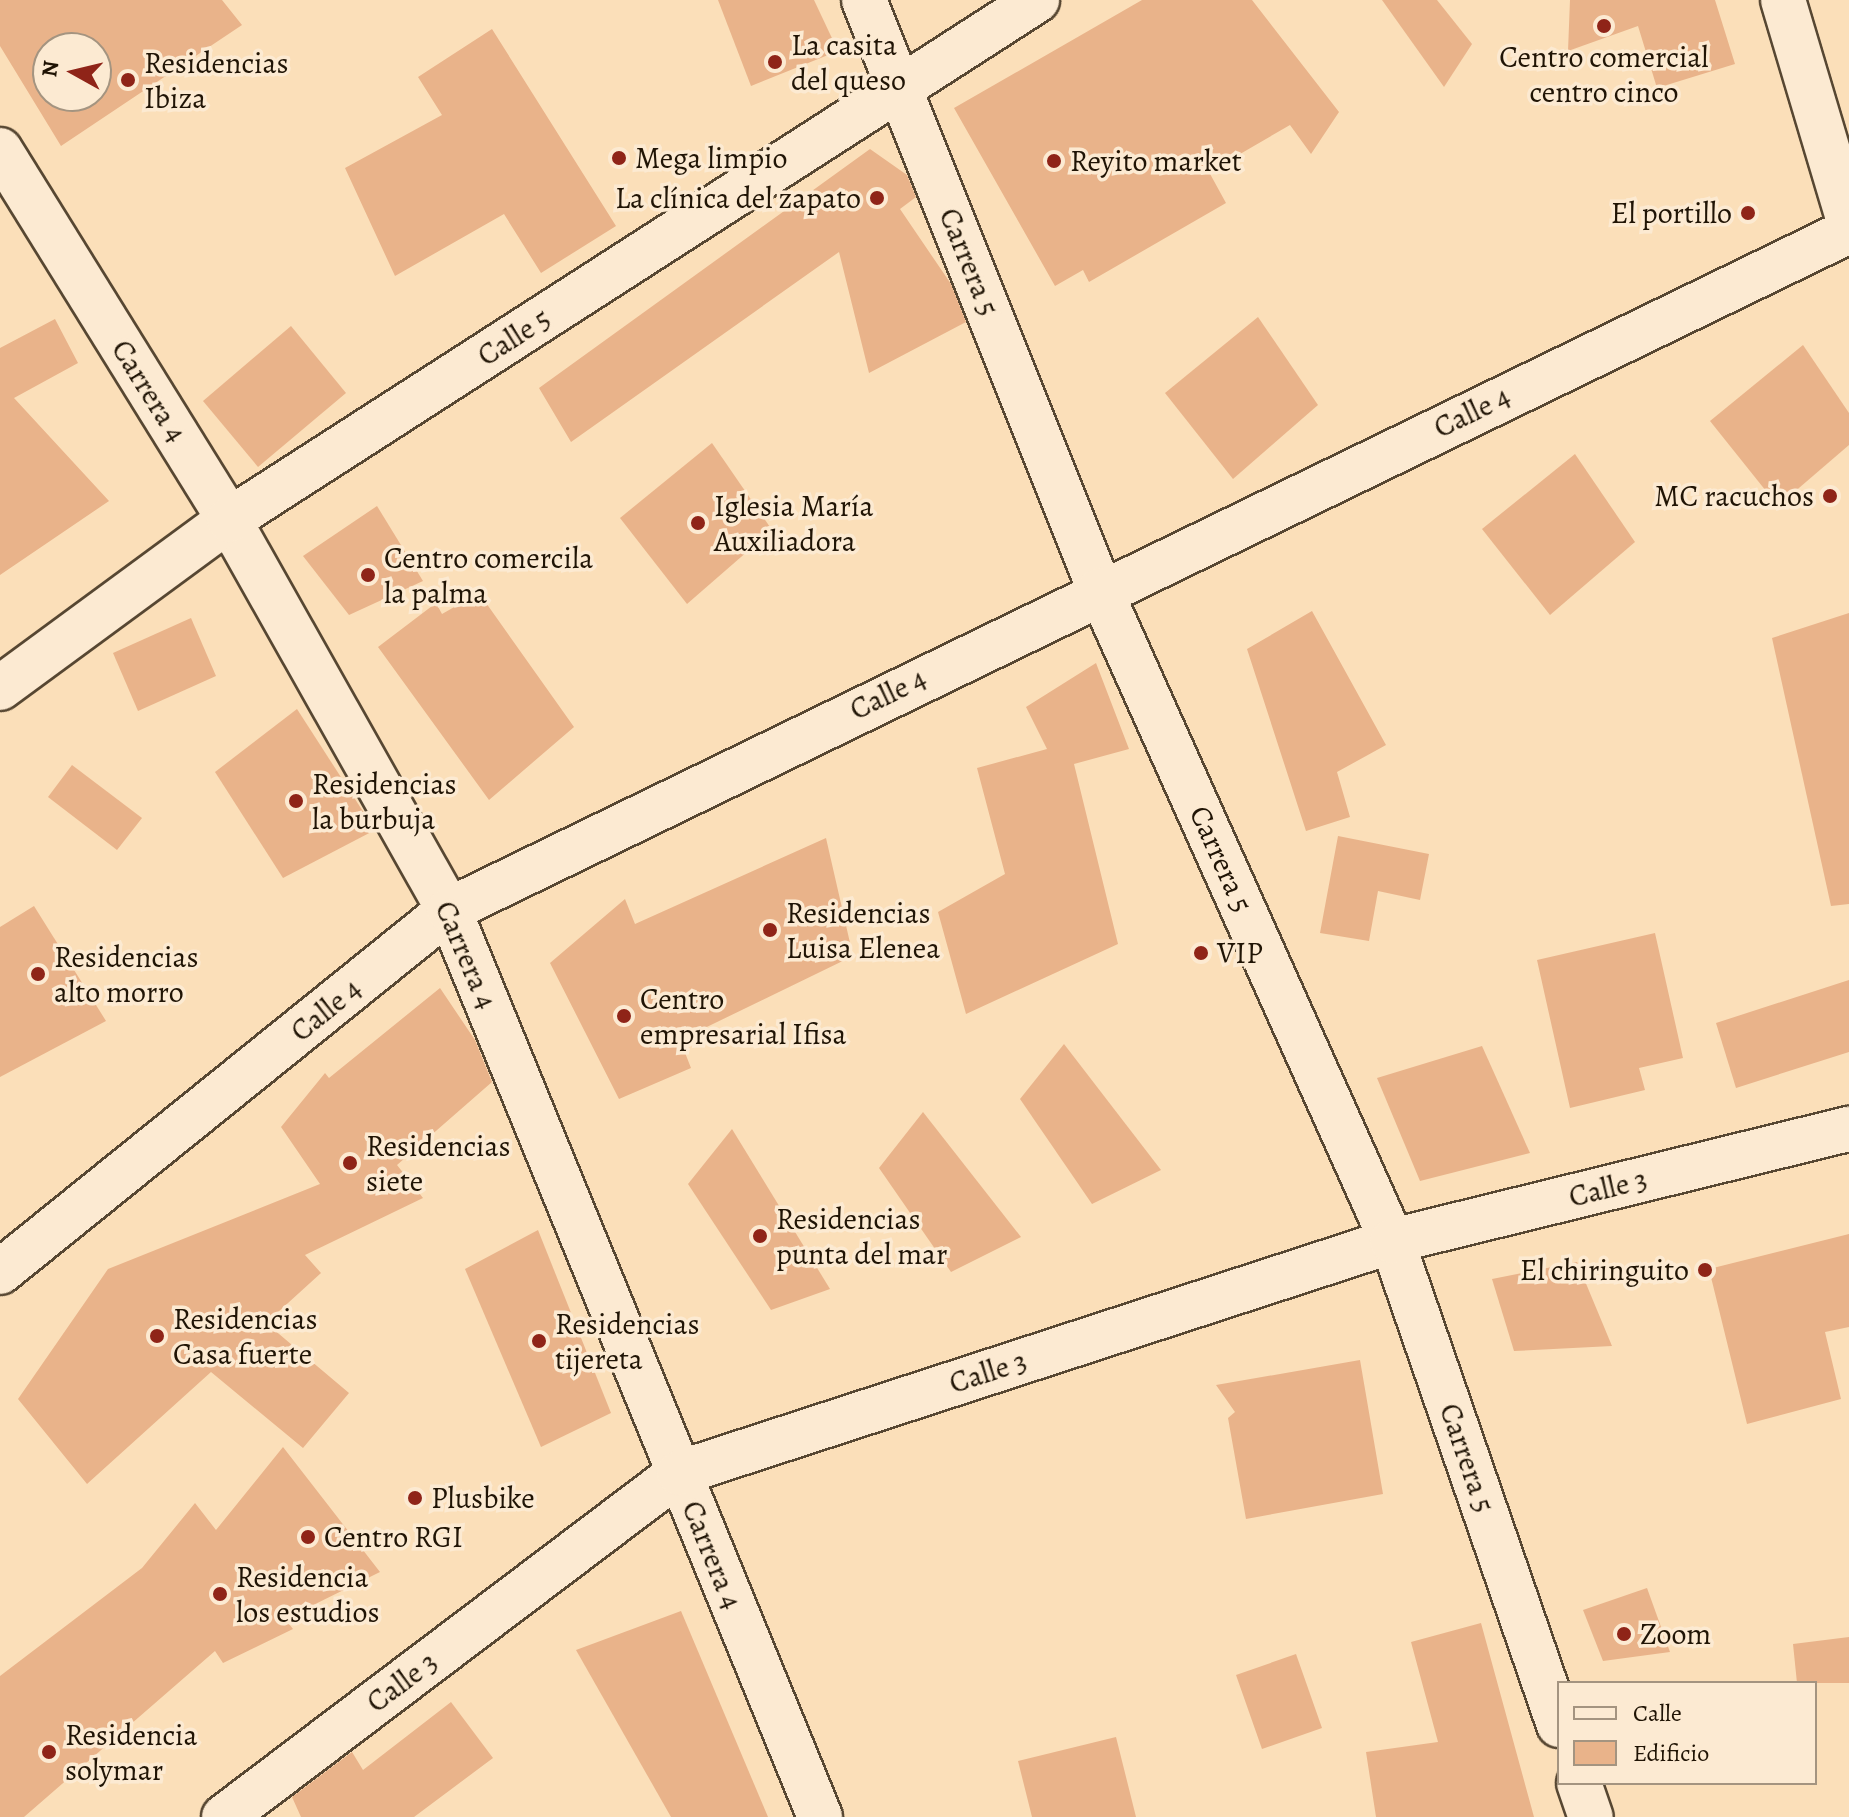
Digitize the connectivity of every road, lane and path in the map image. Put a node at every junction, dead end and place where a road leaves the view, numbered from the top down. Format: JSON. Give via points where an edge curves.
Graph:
{"nodes":[{"id":1,"x":864,"y":0,"type":"edge"},
{"id":2,"x":1037,"y":0,"type":"edge"},
{"id":3,"x":1783,"y":0,"type":"edge"},
{"id":4,"x":900,"y":89,"type":"junction"},
{"id":5,"x":0,"y":150,"type":"edge"},
{"id":6,"x":1849,"y":222,"type":"edge"},
{"id":7,"x":1849,"y":231,"type":"edge"},
{"id":8,"x":229,"y":520,"type":"junction"},
{"id":9,"x":1100,"y":590,"type":"junction"},
{"id":10,"x":0,"y":688,"type":"edge"},
{"id":11,"x":449,"y":910,"type":"junction"},
{"id":12,"x":1849,"y":1129,"type":"edge"},
{"id":13,"x":1392,"y":1241,"type":"junction"},
{"id":14,"x":0,"y":1272,"type":"edge"},
{"id":15,"x":679,"y":1473,"type":"junction"},
{"id":16,"x":1557,"y":1719,"type":"edge"},
{"id":17,"x":1580,"y":1785,"type":"edge"},
{"id":18,"x":224,"y":1817,"type":"edge"},
{"id":19,"x":820,"y":1817,"type":"edge"},
{"id":20,"x":1591,"y":1817,"type":"edge"}],
"edges":[{"from":1,"to":4,"type":"street","name":"Carrera 5"},
{"from":2,"to":4,"type":"street","name":"Calle 5"},
{"from":3,"to":6,"type":"street"},
{"from":4,"to":8,"type":"street","name":"Calle 5"},
{"from":4,"to":9,"type":"street","name":"Carrera 5"},
{"from":5,"to":8,"type":"street","name":"Carrera 4"},
{"from":7,"to":9,"type":"street","name":"Calle 4"},
{"from":8,"to":10,"type":"street","name":"Calle 5"},
{"from":8,"to":11,"type":"street","name":"Carrera 4"},
{"from":9,"to":11,"type":"street","name":"Calle 4"},
{"from":9,"to":13,"type":"street","name":"Carrera 5"},
{"from":11,"to":14,"type":"street","name":"Calle 4"},
{"from":11,"to":15,"type":"street","name":"Carrera 4"},
{"from":12,"to":13,"type":"street","name":"Calle 3"},
{"from":13,"to":15,"type":"street","name":"Calle 3"},
{"from":13,"to":16,"type":"street","name":"Carrera 5"},
{"from":15,"to":18,"type":"street","name":"Calle 3"},
{"from":15,"to":19,"type":"street","name":"Carrera 4"},
{"from":17,"to":20,"type":"street"}]}
